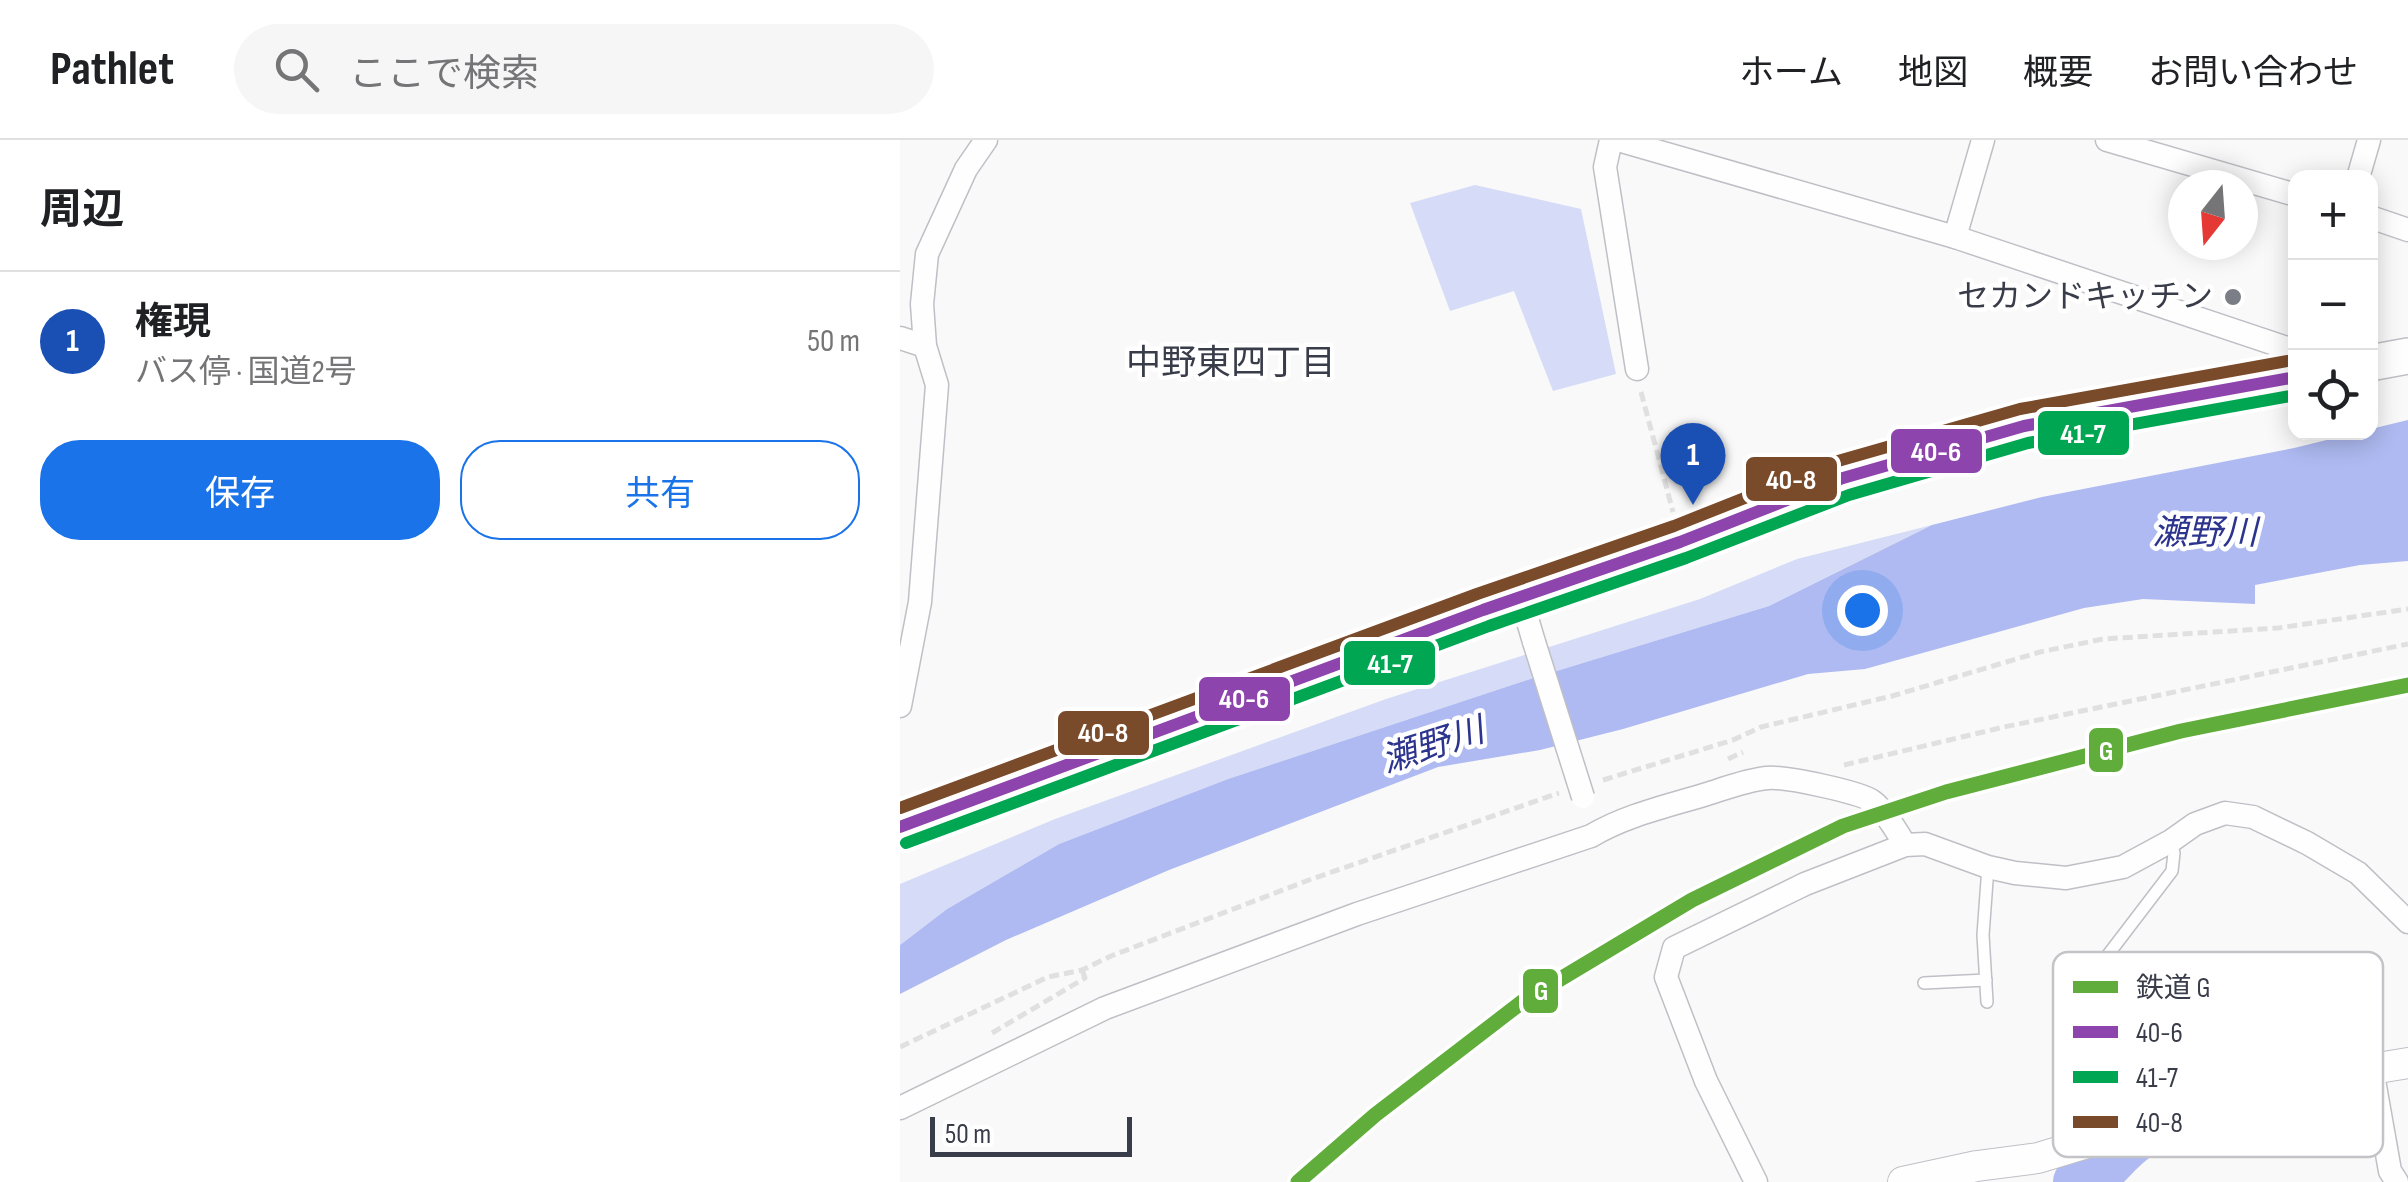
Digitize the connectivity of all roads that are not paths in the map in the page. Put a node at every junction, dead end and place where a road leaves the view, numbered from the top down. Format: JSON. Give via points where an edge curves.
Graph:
{"nodes":[{"id":1,"x":986,"y":140,"type":"edge"},
{"id":2,"x":1615,"y":140,"type":"edge"},
{"id":3,"x":1983,"y":140,"type":"edge"},
{"id":4,"x":2108,"y":140,"type":"edge"},
{"id":5,"x":2369,"y":140,"type":"edge"},
{"id":6,"x":2360,"y":170,"type":"edge"},
{"id":7,"x":2288,"y":192,"type":"edge"},
{"id":8,"x":2378,"y":220,"type":"edge"},
{"id":9,"x":2408,"y":230,"type":"edge"},
{"id":10,"x":1955,"y":237,"type":"junction"},
{"id":11,"x":900,"y":338,"type":"edge"},
{"id":12,"x":925,"y":346,"type":"junction"},
{"id":13,"x":2293,"y":350,"type":"edge"},
{"id":14,"x":2408,"y":356,"type":"edge"},
{"id":15,"x":2378,"y":362,"type":"edge"},
{"id":16,"x":1637,"y":369,"type":"road end"},
{"id":17,"x":2288,"y":378,"type":"edge"},
{"id":18,"x":1521,"y":598,"type":"junction"},
{"id":19,"x":900,"y":706,"type":"edge"},
{"id":20,"x":900,"y":826,"type":"edge"},
{"id":21,"x":1591,"y":836,"type":"junction"},
{"id":22,"x":2172,"y":840,"type":"junction"},
{"id":23,"x":1905,"y":845,"type":"junction"},
{"id":24,"x":1988,"y":867,"type":"junction"},
{"id":25,"x":2408,"y":922,"type":"edge"},
{"id":26,"x":2110,"y":952,"type":"edge"},
{"id":27,"x":1986,"y":980,"type":"junction"},
{"id":28,"x":1924,"y":983,"type":"dead end"},
{"id":29,"x":1987,"y":1002,"type":"dead end"},
{"id":30,"x":2408,"y":1063,"type":"edge"},
{"id":31,"x":2383,"y":1067,"type":"edge"},
{"id":32,"x":900,"y":1108,"type":"edge"},
{"id":33,"x":2383,"y":1131,"type":"edge"},
{"id":34,"x":2053,"y":1153,"type":"edge"},
{"id":35,"x":1756,"y":1182,"type":"edge"},
{"id":36,"x":1902,"y":1182,"type":"edge"},
{"id":37,"x":2396,"y":1182,"type":"edge"}],
"edges":[{"from":1,"to":12,"type":"street","via":[[927,254]]},
{"from":2,"to":10,"type":"street"},
{"from":2,"to":16,"type":"street","via":[[1604,166]]},
{"from":3,"to":10,"type":"street"},
{"from":4,"to":7,"type":"street"},
{"from":5,"to":6,"type":"street"},
{"from":8,"to":9,"type":"street"},
{"from":10,"to":13,"type":"street"},
{"from":11,"to":12,"type":"street"},
{"from":12,"to":19,"type":"street","via":[[937,386],[920,602]]},
{"from":14,"to":15,"type":"highway"},
{"from":17,"to":18,"type":"highway","via":[[1981,436],[1844,478]]},
{"from":18,"to":20,"type":"highway"},
{"from":18,"to":21,"type":"street","bridge":true},
{"from":21,"to":23,"type":"street","via":[[1616,822],[1787,778],[1873,802]]},
{"from":21,"to":32,"type":"street","via":[[1104,1008]]},
{"from":22,"to":24,"type":"street","via":[[2123,868],[2066,878]]},
{"from":22,"to":25,"type":"street","via":[[2225,813],[2253,817],[2358,872]]},
{"from":22,"to":26,"type":"lane","via":[[2172,871]]},
{"from":23,"to":24,"type":"street","via":[[1925,844]]},
{"from":23,"to":35,"type":"street","via":[[1804,884],[1674,948],[1666,977]]},
{"from":24,"to":27,"type":"lane"},
{"from":27,"to":28,"type":"lane"},
{"from":27,"to":29,"type":"lane"},
{"from":30,"to":31,"type":"main road"},
{"from":33,"to":37,"type":"street"},
{"from":34,"to":36,"type":"main road"}]}
